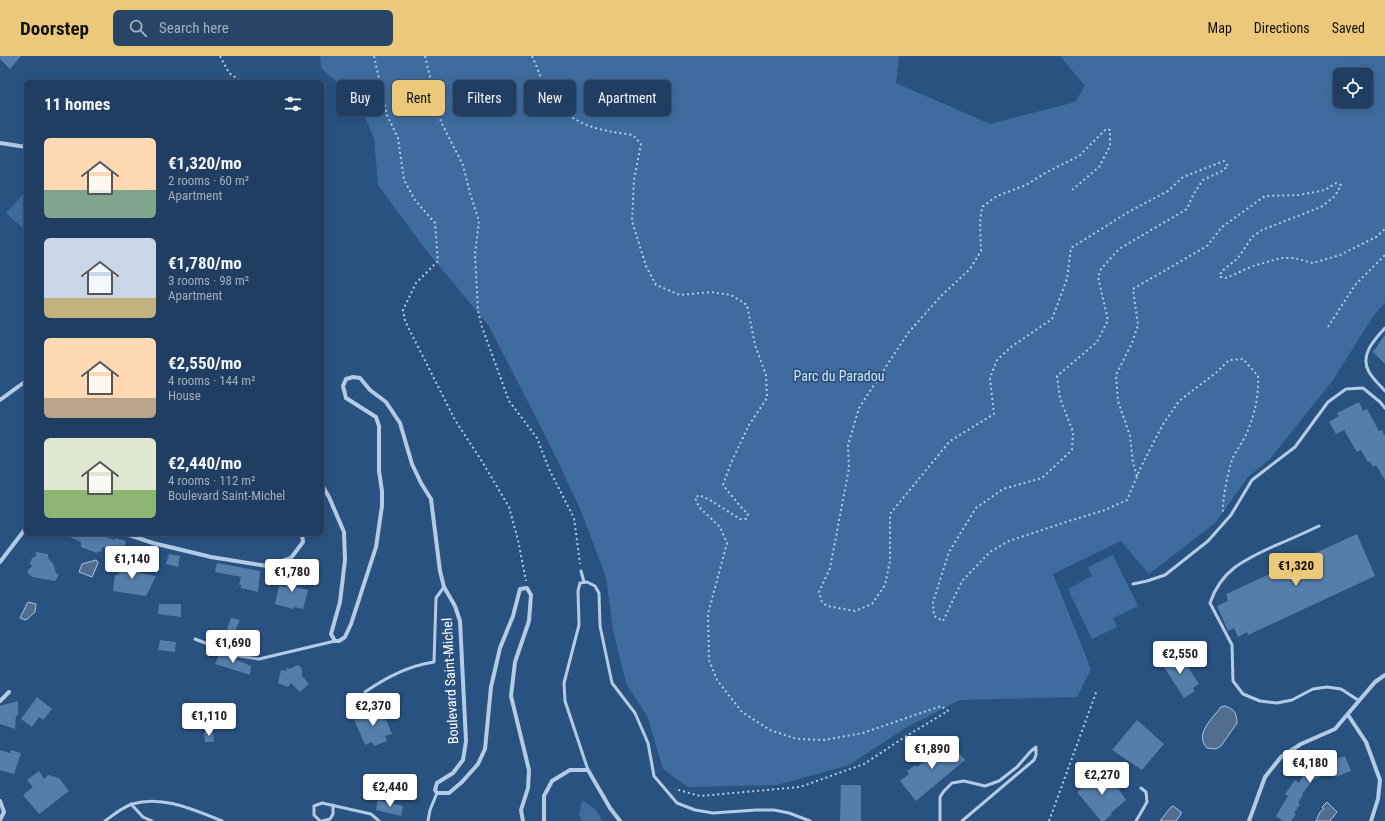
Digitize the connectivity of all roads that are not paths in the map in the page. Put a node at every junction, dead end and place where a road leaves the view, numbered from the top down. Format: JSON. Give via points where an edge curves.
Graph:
{"nodes":[{"id":1,"x":0,"y":143,"type":"edge"},
{"id":2,"x":24,"y":147,"type":"edge"},
{"id":3,"x":1385,"y":328,"type":"edge"},
{"id":4,"x":24,"y":382,"type":"edge"},
{"id":5,"x":1385,"y":391,"type":"edge"},
{"id":6,"x":0,"y":400,"type":"edge"},
{"id":7,"x":1385,"y":408,"type":"edge"},
{"id":8,"x":324,"y":488,"type":"edge"},
{"id":9,"x":1319,"y":526,"type":"dead end"},
{"id":10,"x":24,"y":531,"type":"edge"},
{"id":11,"x":132,"y":536,"type":"edge"},
{"id":12,"x":302,"y":536,"type":"edge"},
{"id":13,"x":0,"y":562,"type":"edge"},
{"id":14,"x":581,"y":571,"type":"road end"},
{"id":15,"x":584,"y":582,"type":"junction"},
{"id":16,"x":1133,"y":584,"type":"dead end"},
{"id":17,"x":444,"y":587,"type":"junction"},
{"id":18,"x":195,"y":639,"type":"dead end"},
{"id":19,"x":335,"y":640,"type":"junction"},
{"id":20,"x":1385,"y":675,"type":"edge"},
{"id":21,"x":9,"y":692,"type":"dead end"},
{"id":22,"x":365,"y":692,"type":"dead end"},
{"id":23,"x":1358,"y":700,"type":"junction"},
{"id":24,"x":0,"y":701,"type":"edge"},
{"id":25,"x":1348,"y":715,"type":"junction"},
{"id":26,"x":588,"y":770,"type":"junction"},
{"id":27,"x":1141,"y":788,"type":"dead end"},
{"id":28,"x":437,"y":793,"type":"junction"},
{"id":29,"x":0,"y":801,"type":"edge"},
{"id":30,"x":131,"y":804,"type":"junction"},
{"id":31,"x":333,"y":805,"type":"junction"},
{"id":32,"x":0,"y":820,"type":"edge"},
{"id":33,"x":106,"y":821,"type":"edge"},
{"id":34,"x":152,"y":821,"type":"edge"},
{"id":35,"x":222,"y":821,"type":"edge"},
{"id":36,"x":321,"y":821,"type":"edge"},
{"id":37,"x":379,"y":821,"type":"edge"},
{"id":38,"x":428,"y":821,"type":"edge"},
{"id":39,"x":523,"y":821,"type":"edge"},
{"id":40,"x":544,"y":821,"type":"edge"},
{"id":41,"x":620,"y":821,"type":"edge"},
{"id":42,"x":810,"y":821,"type":"edge"},
{"id":43,"x":940,"y":821,"type":"edge"},
{"id":44,"x":962,"y":821,"type":"edge"},
{"id":45,"x":1136,"y":821,"type":"edge"},
{"id":46,"x":1250,"y":821,"type":"edge"},
{"id":47,"x":1371,"y":821,"type":"edge"}],
"edges":[{"from":1,"to":2,"type":"street"},
{"from":3,"to":5,"type":"lane","via":[[1368,349],[1366,362],[1368,371]]},
{"from":4,"to":6,"type":"street"},
{"from":7,"to":16,"type":"lane","via":[[1363,388],[1346,389],[1328,402],[1295,446],[1252,480],[1231,515],[1208,541],[1165,575]]},
{"from":8,"to":19,"type":"street","via":[[344,532],[340,602],[331,634]]},
{"from":9,"to":23,"type":"lane","via":[[1245,559],[1214,590],[1210,603],[1232,645],[1233,681],[1243,694],[1260,701],[1277,703],[1292,700],[1313,689],[1327,687],[1341,689]]},
{"from":10,"to":13,"type":"street"},
{"from":11,"to":12,"type":"street","via":[[211,557],[267,566],[291,558],[303,542]]},
{"from":14,"to":15,"type":"lane"},
{"from":15,"to":26,"type":"lane","via":[[580,583],[578,590],[579,625],[564,683],[565,701]]},
{"from":15,"to":42,"type":"lane","via":[[595,586],[599,593],[600,626],[612,683],[635,713],[648,743],[654,776],[678,803],[695,810],[713,812],[774,810]]},
{"from":17,"to":19,"type":"street","name":"Boulevard Saint-Michel","via":[[432,499],[412,464],[400,423],[386,402],[370,390],[360,378],[346,379],[343,386],[346,398],[376,417],[379,426],[382,506],[376,547],[351,624],[345,637]]},
{"from":17,"to":22,"type":"lane","via":[[436,598],[434,662],[404,670]]},
{"from":17,"to":28,"type":"street","name":"Boulevard Saint-Michel","via":[[460,621],[466,741],[463,760],[453,773],[437,783]]},
{"from":18,"to":19,"type":"lane","via":[[239,656],[259,659]]},
{"from":20,"to":23,"type":"street"},
{"from":21,"to":24,"type":"street"},
{"from":23,"to":25,"type":"street"},
{"from":25,"to":46,"type":"street","via":[[1335,729],[1301,744],[1281,757],[1265,777]]},
{"from":25,"to":47,"type":"street","via":[[1366,742],[1380,780],[1378,799]]},
{"from":26,"to":40,"type":"street","via":[[570,770],[552,781],[544,796]]},
{"from":26,"to":41,"type":"street"},
{"from":27,"to":45,"type":"lane","via":[[1146,792],[1147,802]]},
{"from":28,"to":38,"type":"lane"},
{"from":28,"to":39,"type":"street","via":[[449,793],[462,782],[478,764],[485,749],[491,687],[500,648],[513,616],[520,589],[527,588],[531,595],[529,621],[515,662],[511,696],[529,770],[528,788],[521,810]]},
{"from":29,"to":32,"type":"street","via":[[4,812]]},
{"from":30,"to":33,"type":"lane"},
{"from":30,"to":34,"type":"lane"},
{"from":30,"to":35,"type":"lane","via":[[154,801],[180,804]]},
{"from":31,"to":36,"type":"lane","via":[[330,819]]},
{"from":31,"to":36,"type":"lane","via":[[322,803],[314,806],[314,815]]},
{"from":31,"to":37,"type":"lane","via":[[371,814]]},
{"from":43,"to":44,"type":"lane","via":[[940,797],[952,783],[964,781],[984,786],[999,781],[1036,747],[1034,760]]}]}
